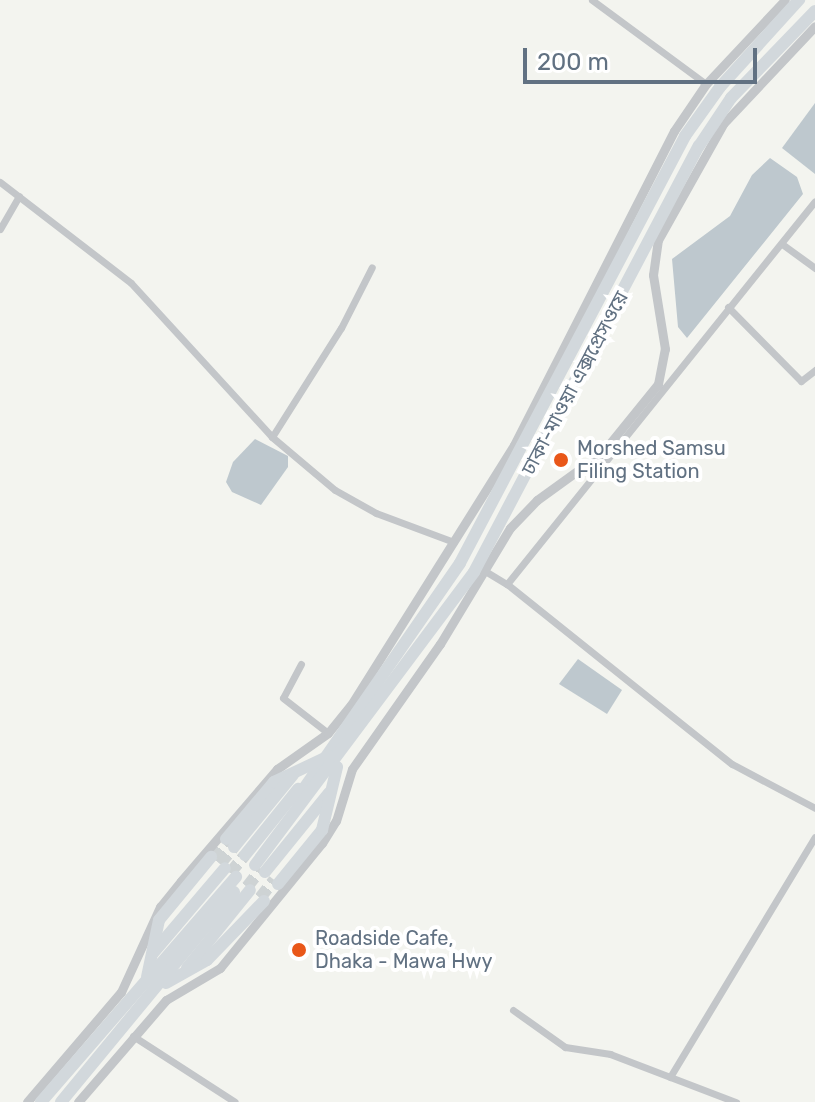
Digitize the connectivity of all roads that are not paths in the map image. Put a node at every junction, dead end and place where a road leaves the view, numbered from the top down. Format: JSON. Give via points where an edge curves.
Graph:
{"nodes":[{"id":1,"x":592,"y":0,"type":"edge"},
{"id":2,"x":785,"y":0,"type":"edge"},
{"id":3,"x":799,"y":0,"type":"edge"},
{"id":4,"x":815,"y":11,"type":"edge"},
{"id":5,"x":815,"y":26,"type":"edge"},
{"id":6,"x":706,"y":84,"type":"junction"},
{"id":7,"x":0,"y":182,"type":"edge"},
{"id":8,"x":19,"y":196,"type":"junction"},
{"id":9,"x":815,"y":201,"type":"edge"},
{"id":10,"x":0,"y":229,"type":"edge"},
{"id":11,"x":782,"y":244,"type":"junction"},
{"id":12,"x":372,"y":267,"type":"dead end"},
{"id":13,"x":815,"y":268,"type":"edge"},
{"id":14,"x":728,"y":307,"type":"junction"},
{"id":15,"x":815,"y":370,"type":"edge"},
{"id":16,"x":272,"y":437,"type":"junction"},
{"id":17,"x":454,"y":542,"type":"junction"},
{"id":18,"x":485,"y":571,"type":"junction"},
{"id":19,"x":507,"y":584,"type":"junction"},
{"id":20,"x":301,"y":664,"type":"dead end"},
{"id":21,"x":328,"y":733,"type":"junction"},
{"id":22,"x":326,"y":759,"type":"junction"},
{"id":23,"x":332,"y":784,"type":"junction"},
{"id":24,"x":815,"y":808,"type":"edge"},
{"id":25,"x":815,"y":837,"type":"edge"},
{"id":26,"x":252,"y":862,"type":"junction"},
{"id":27,"x":238,"y":879,"type":"junction"},
{"id":28,"x":151,"y":955,"type":"junction"},
{"id":29,"x":183,"y":973,"type":"junction"},
{"id":30,"x":159,"y":987,"type":"junction"},
{"id":31,"x":513,"y":1010,"type":"dead end"},
{"id":32,"x":133,"y":1036,"type":"junction"},
{"id":33,"x":670,"y":1077,"type":"junction"},
{"id":34,"x":27,"y":1102,"type":"edge"},
{"id":35,"x":41,"y":1102,"type":"edge"},
{"id":36,"x":61,"y":1102,"type":"edge"},
{"id":37,"x":78,"y":1102,"type":"edge"},
{"id":38,"x":235,"y":1102,"type":"edge"},
{"id":39,"x":736,"y":1102,"type":"edge"}],
"edges":[{"from":1,"to":6,"type":"street"},
{"from":2,"to":6,"type":"street"},
{"from":3,"to":22,"type":"highway","name":"ঢাকা-মাওয়া এক্সপ্রেসওয়ে","via":[[720,87],[685,136],[460,563]]},
{"from":4,"to":22,"type":"highway","name":"ঢাকা-মাওয়া এক্সপ্রেসওয়ে","via":[[731,98],[699,146],[474,572]]},
{"from":5,"to":18,"type":"street","via":[[723,124],[658,240],[653,275],[665,349],[658,384],[602,453],[521,515]]},
{"from":6,"to":17,"type":"street","via":[[653,165],[540,397]]},
{"from":7,"to":8,"type":"street"},
{"from":8,"to":10,"type":"street"},
{"from":8,"to":16,"type":"street","via":[[131,283]]},
{"from":9,"to":11,"type":"street"},
{"from":11,"to":13,"type":"street"},
{"from":11,"to":14,"type":"street"},
{"from":12,"to":16,"type":"street","via":[[341,328]]},
{"from":14,"to":15,"type":"street","via":[[801,381]]},
{"from":14,"to":19,"type":"street"},
{"from":16,"to":17,"type":"street","via":[[335,490],[376,513]]},
{"from":17,"to":21,"type":"street"},
{"from":18,"to":19,"type":"street"},
{"from":18,"to":32,"type":"street","via":[[352,769],[336,821],[322,843],[220,968],[166,1000]]},
{"from":19,"to":24,"type":"street","via":[[732,764]]},
{"from":20,"to":21,"type":"street","via":[[283,698]]},
{"from":21,"to":34,"type":"street","via":[[277,769],[181,881],[160,907],[121,992]]},
{"from":22,"to":23,"type":"highway","name":"ঢাকা-মাওয়া এক্সপ্রেসওয়ে"},
{"from":22,"to":26,"type":"highway","name":"ঢাকা-মাওয়া এক্সপ্রেসওয়ে"},
{"from":22,"to":26,"type":"highway","name":"ঢাকা-মাওয়া এক্সপ্রেসওয়ে"},
{"from":22,"to":26,"type":"highway","name":"ঢাকা-মাওয়া এক্সপ্রেসওয়ে","via":[[292,774]]},
{"from":23,"to":26,"type":"highway","name":"ঢাকা-মাওয়া এক্সপ্রেসওয়ে"},
{"from":23,"to":26,"type":"highway","name":"ঢাকা-মাওয়া এক্সপ্রেসওয়ে","via":[[326,812]]},
{"from":25,"to":33,"type":"street"},
{"from":27,"to":28,"type":"highway"},
{"from":27,"to":28,"type":"highway"},
{"from":27,"to":28,"type":"highway"},
{"from":27,"to":29,"type":"highway"},
{"from":27,"to":29,"type":"highway"},
{"from":27,"to":29,"type":"highway","via":[[207,960]]},
{"from":27,"to":30,"type":"highway"},
{"from":28,"to":35,"type":"highway"},
{"from":29,"to":30,"type":"highway"},
{"from":30,"to":36,"type":"highway"},
{"from":31,"to":33,"type":"street","via":[[565,1047],[610,1054]]},
{"from":32,"to":37,"type":"street"},
{"from":32,"to":38,"type":"street"},
{"from":33,"to":39,"type":"street"}]}
